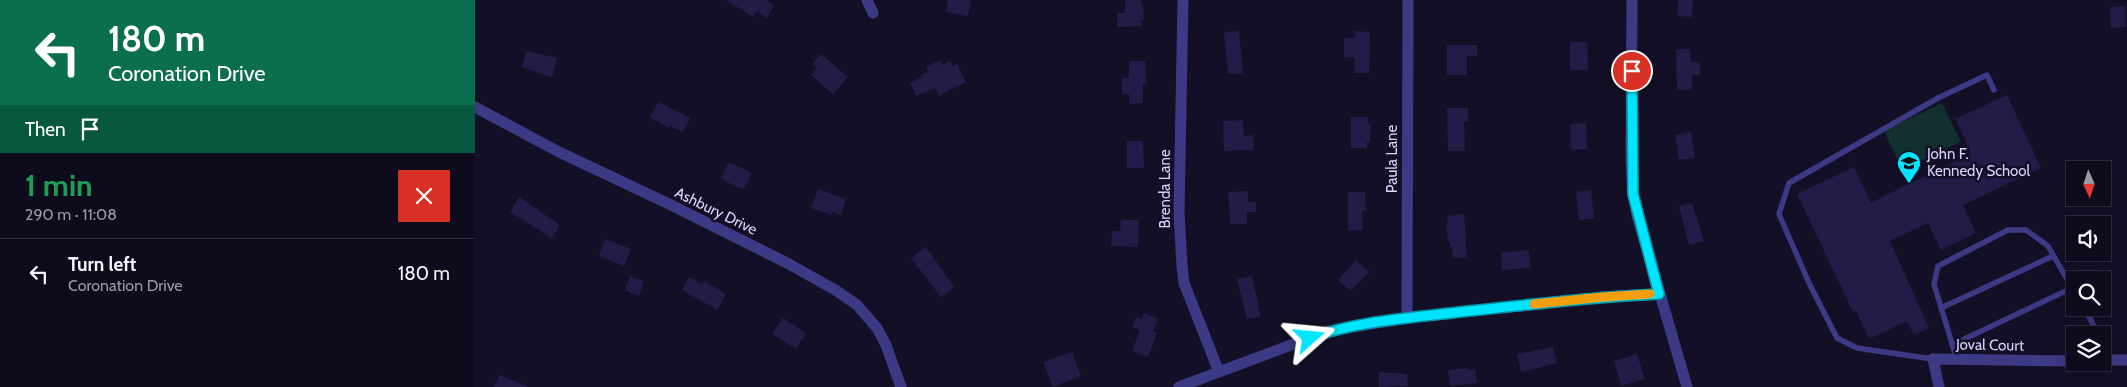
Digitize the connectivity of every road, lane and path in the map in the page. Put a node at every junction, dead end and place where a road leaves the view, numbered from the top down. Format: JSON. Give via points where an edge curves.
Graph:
{"nodes":[{"id":1,"x":867,"y":0,"type":"edge"},
{"id":2,"x":1183,"y":0,"type":"edge"},
{"id":3,"x":1408,"y":0,"type":"edge"},
{"id":4,"x":1632,"y":0,"type":"edge"},
{"id":5,"x":873,"y":13,"type":"dead end"},
{"id":6,"x":1994,"y":90,"type":"dead end"},
{"id":7,"x":475,"y":106,"type":"edge"},
{"id":8,"x":2053,"y":256,"type":"junction"},
{"id":9,"x":2066,"y":279,"type":"edge"},
{"id":10,"x":1659,"y":294,"type":"junction"},
{"id":11,"x":2066,"y":294,"type":"edge"},
{"id":12,"x":1941,"y":308,"type":"junction"},
{"id":13,"x":1407,"y":318,"type":"junction"},
{"id":14,"x":1953,"y":345,"type":"junction"},
{"id":15,"x":1933,"y":359,"type":"junction"},
{"id":16,"x":1957,"y":360,"type":"junction"},
{"id":17,"x":2111,"y":360,"type":"edge"},
{"id":18,"x":2127,"y":360,"type":"edge"},
{"id":19,"x":2066,"y":361,"type":"edge"},
{"id":20,"x":1219,"y":372,"type":"junction"},
{"id":21,"x":901,"y":387,"type":"edge"},
{"id":22,"x":1179,"y":387,"type":"edge"},
{"id":23,"x":1687,"y":387,"type":"edge"},
{"id":24,"x":1939,"y":387,"type":"edge"}],
"edges":[{"from":1,"to":5,"type":"street"},
{"from":2,"to":20,"type":"street","name":"Brenda Lane","via":[[1179,213],[1182,266],[1184,283]]},
{"from":3,"to":13,"type":"street","name":"Paula Lane"},
{"from":4,"to":10,"type":"street","via":[[1633,194]]},
{"from":6,"to":15,"type":"lane","via":[[1987,75],[1938,98],[1789,183],[1779,214],[1837,338],[1857,348]]},
{"from":7,"to":21,"type":"street","name":"Ashbury Drive","via":[[559,152],[837,290],[857,305],[877,328]]},
{"from":8,"to":9,"type":"lane"},
{"from":8,"to":12,"type":"lane"},
{"from":8,"to":12,"type":"lane","via":[[2048,246],[2025,230],[2007,230],[1938,266],[1934,284]]},
{"from":10,"to":13,"type":"street"},
{"from":10,"to":23,"type":"street"},
{"from":11,"to":14,"type":"lane"},
{"from":12,"to":14,"type":"lane"},
{"from":13,"to":20,"type":"street","via":[[1329,331]]},
{"from":14,"to":16,"type":"lane"},
{"from":15,"to":16,"type":"street","name":"Joval Court"},
{"from":15,"to":24,"type":"street"},
{"from":16,"to":19,"type":"street","name":"Joval Court"},
{"from":17,"to":18,"type":"street"},
{"from":20,"to":22,"type":"street"}]}
